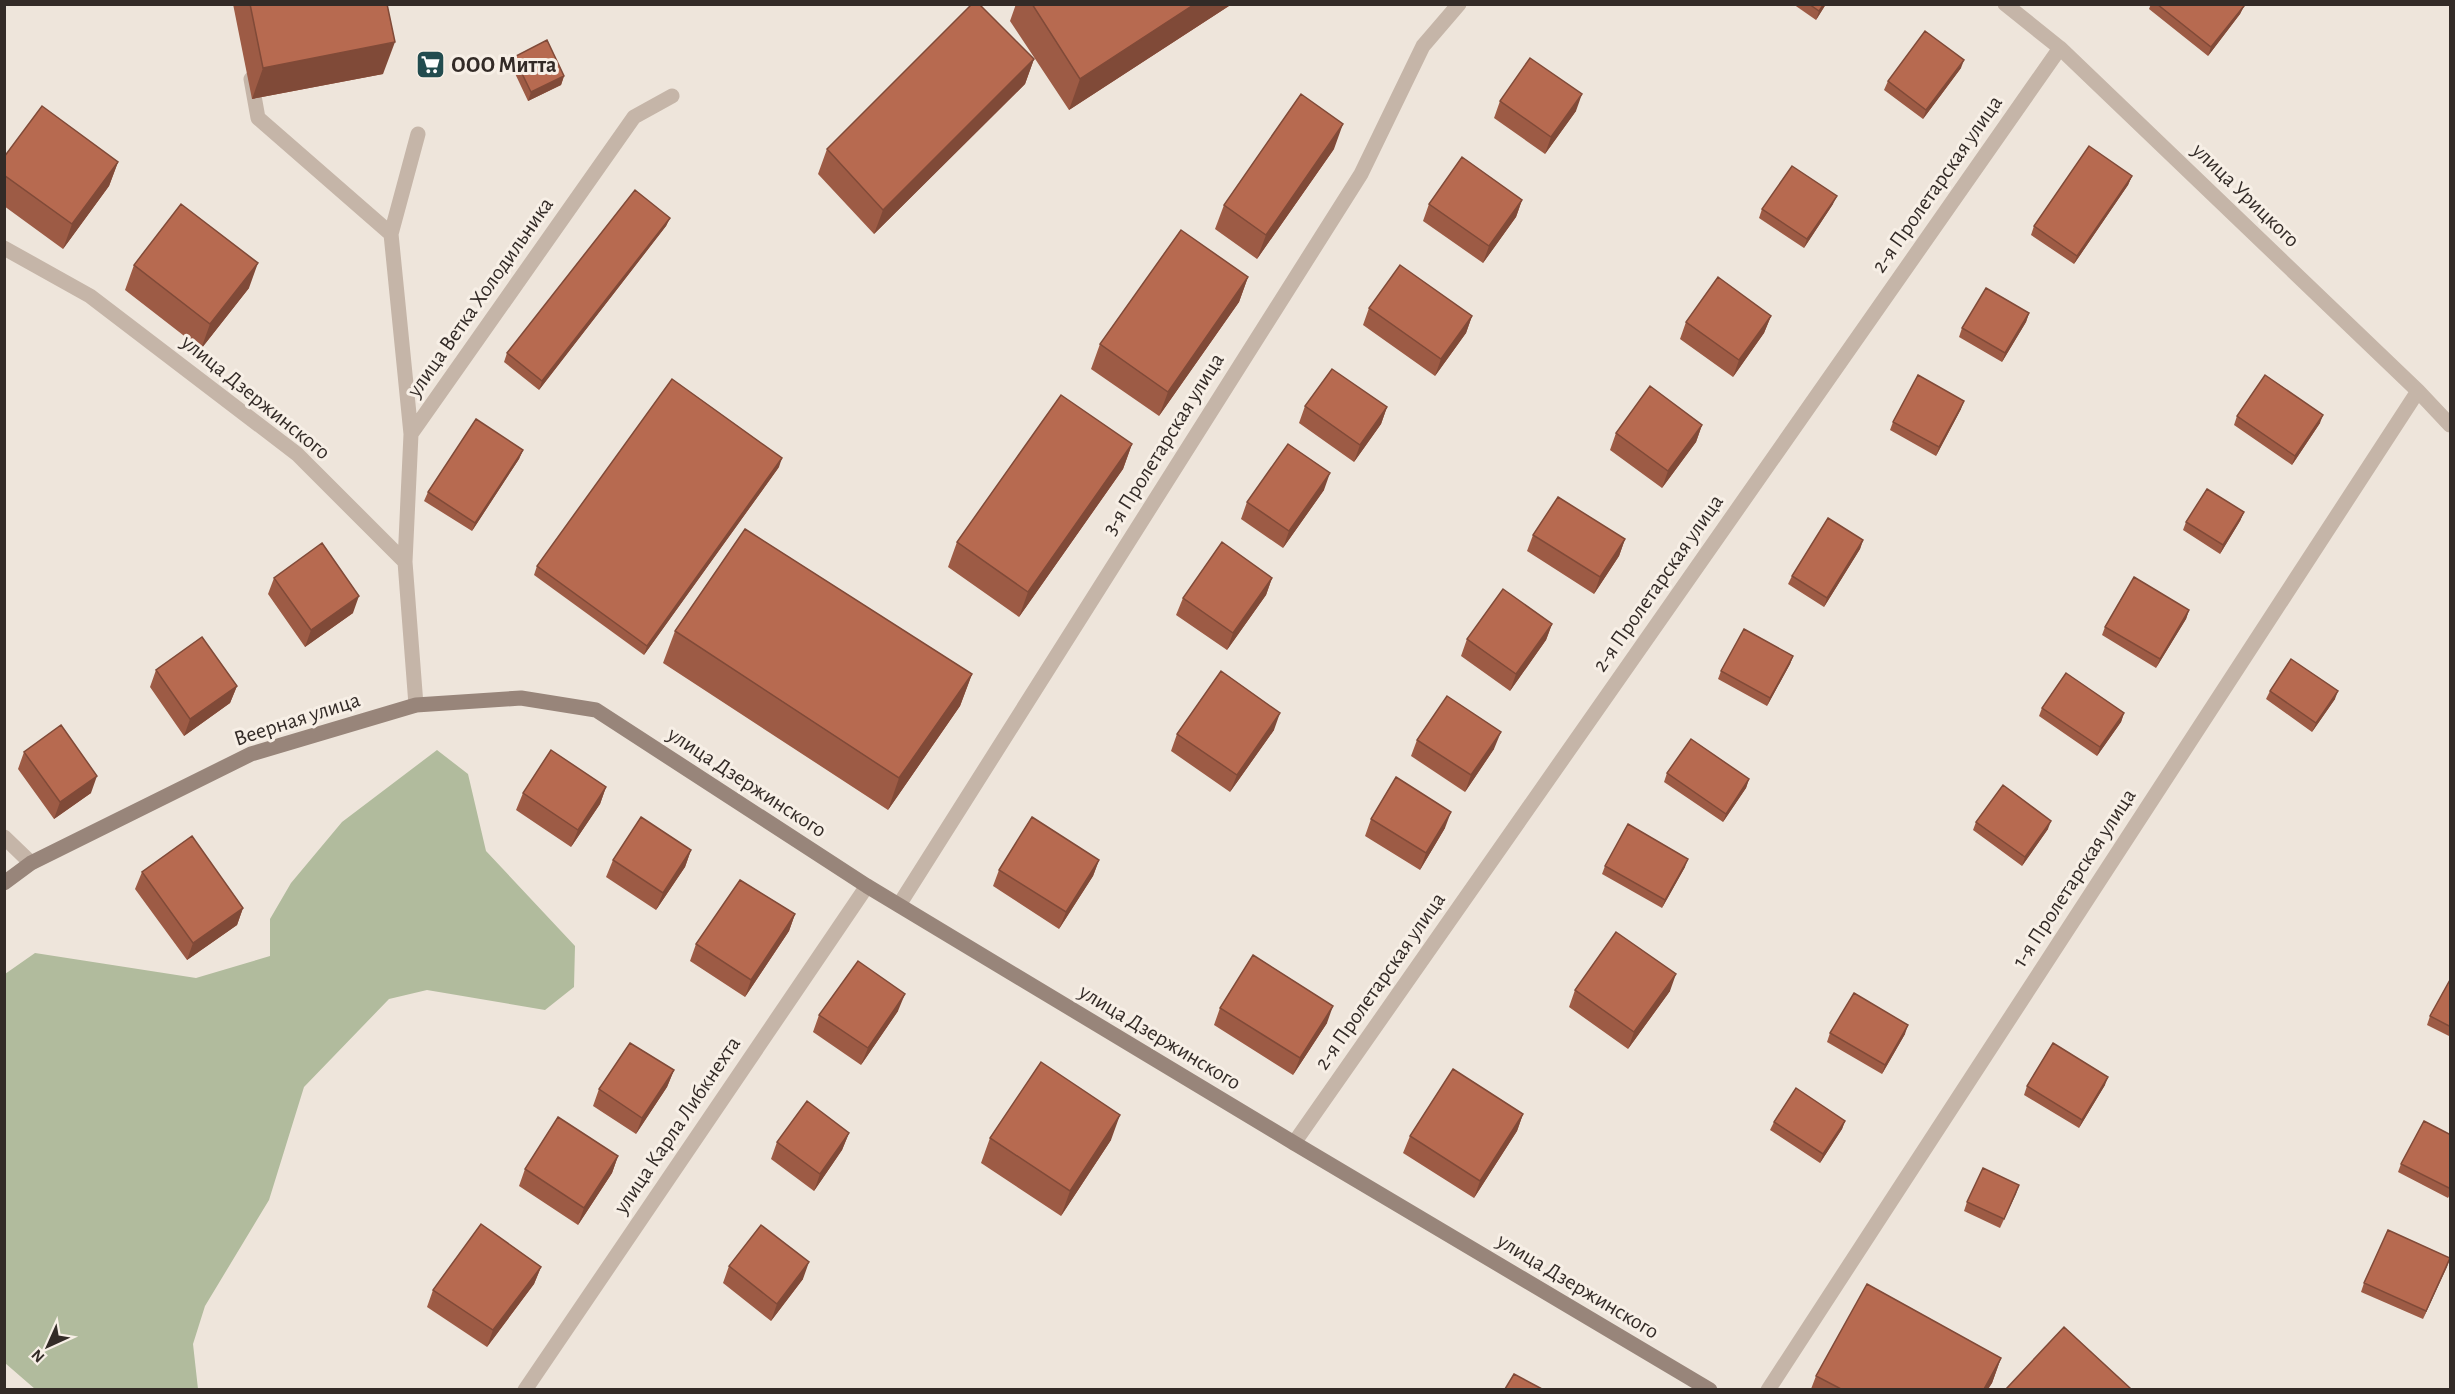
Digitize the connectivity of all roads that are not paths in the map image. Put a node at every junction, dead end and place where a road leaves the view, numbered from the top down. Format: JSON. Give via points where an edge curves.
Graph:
{"nodes":[{"id":1,"x":1459,"y":4,"type":"edge"},
{"id":2,"x":2005,"y":4,"type":"edge"},
{"id":3,"x":2060,"y":48,"type":"junction"},
{"id":4,"x":248,"y":61,"type":"dead end"},
{"id":5,"x":672,"y":96,"type":"dead end"},
{"id":6,"x":418,"y":134,"type":"dead end"},
{"id":7,"x":391,"y":234,"type":"junction"},
{"id":8,"x":4,"y":248,"type":"edge"},
{"id":9,"x":2418,"y":391,"type":"junction"},
{"id":10,"x":2451,"y":425,"type":"edge"},
{"id":11,"x":411,"y":434,"type":"junction"},
{"id":12,"x":405,"y":562,"type":"junction"},
{"id":13,"x":416,"y":705,"type":"junction"},
{"id":14,"x":596,"y":710,"type":"joint"},
{"id":15,"x":4,"y":837,"type":"edge"},
{"id":16,"x":31,"y":863,"type":"junction"},
{"id":17,"x":4,"y":883,"type":"edge"},
{"id":18,"x":867,"y":886,"type":"junction"},
{"id":19,"x":898,"y":905,"type":"junction"},
{"id":20,"x":1294,"y":1143,"type":"junction"},
{"id":21,"x":525,"y":1389,"type":"edge"},
{"id":22,"x":1710,"y":1389,"type":"edge"},
{"id":23,"x":1768,"y":1389,"type":"edge"}],
"edges":[{"from":1,"to":19,"type":"street","name":"3-я Пролетарская улица","via":[[1423,46],[1361,174]]},
{"from":2,"to":3,"type":"street","name":"улица Урицкого"},
{"from":3,"to":9,"type":"street","name":"улица Урицкого"},
{"from":3,"to":20,"type":"street","name":"2-я Пролетарская улица"},
{"from":4,"to":7,"type":"street","via":[[258,118]]},
{"from":5,"to":11,"type":"street","name":"улица Ветка Холодильника","via":[[634,117]]},
{"from":6,"to":7,"type":"street"},
{"from":7,"to":11,"type":"street"},
{"from":8,"to":12,"type":"street","name":"улица Дзержинского","via":[[90,296],[297,454]]},
{"from":9,"to":10,"type":"street","name":"улица Урицкого"},
{"from":9,"to":23,"type":"street","name":"1-я Пролетарская улица"},
{"from":11,"to":12,"type":"street","name":"улица Ветка Холодильника"},
{"from":12,"to":13,"type":"street"},
{"from":13,"to":14,"type":"street","name":"Веерная улица","via":[[521,698]]},
{"from":13,"to":16,"type":"street","name":"Веерная улица","via":[[251,754]]},
{"from":14,"to":18,"type":"street","name":"улица Дзержинского"},
{"from":15,"to":16,"type":"street"},
{"from":16,"to":17,"type":"street","name":"Веерная улица"},
{"from":18,"to":19,"type":"street","name":"улица Дзержинского"},
{"from":18,"to":21,"type":"street","name":"улица Карла Либкнехта"},
{"from":19,"to":20,"type":"street","name":"улица Дзержинского"},
{"from":20,"to":22,"type":"street","name":"улица Дзержинского"}]}
